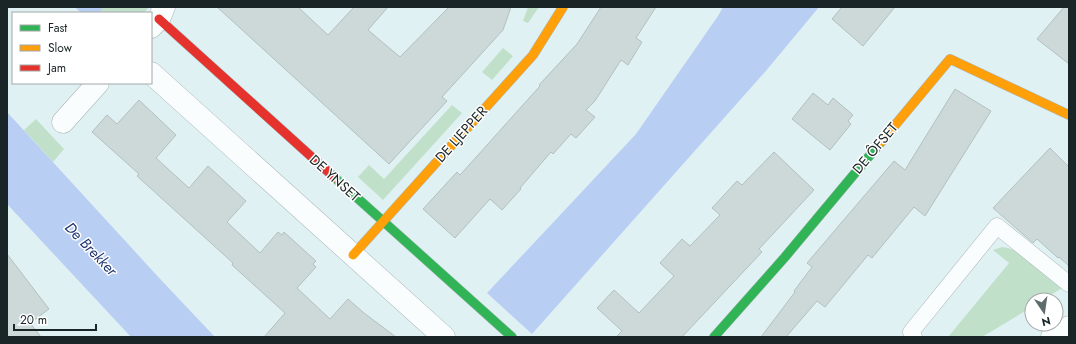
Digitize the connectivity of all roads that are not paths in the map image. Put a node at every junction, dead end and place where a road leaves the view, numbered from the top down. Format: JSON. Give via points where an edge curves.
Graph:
{"nodes":[{"id":1,"x":563,"y":7,"type":"edge"},
{"id":2,"x":158,"y":18,"type":"edge"},
{"id":3,"x":152,"y":74,"type":"edge"},
{"id":4,"x":97,"y":84,"type":"edge"},
{"id":5,"x":1069,"y":115,"type":"edge"},
{"id":6,"x":63,"y":122,"type":"dead end"},
{"id":7,"x":383,"y":221,"type":"junction"},
{"id":8,"x":353,"y":255,"type":"junction"},
{"id":9,"x":1069,"y":284,"type":"edge"},
{"id":10,"x":1069,"y":327,"type":"edge"},
{"id":11,"x":437,"y":335,"type":"edge"},
{"id":12,"x":512,"y":337,"type":"edge"},
{"id":13,"x":714,"y":337,"type":"edge"},
{"id":14,"x":914,"y":337,"type":"edge"},
{"id":15,"x":1052,"y":337,"type":"edge"}],
"edges":[{"from":1,"to":7,"type":"street","name":"DE LJEPPER","via":[[533,55]]},
{"from":2,"to":7,"type":"street","name":"DE YNSET"},
{"from":3,"to":8,"type":"street"},
{"from":4,"to":6,"type":"street"},
{"from":5,"to":13,"type":"street","name":"DE ÔFSET","via":[[950,59]]},
{"from":7,"to":8,"type":"street","name":"DE LJEPPER"},
{"from":7,"to":12,"type":"street","name":"DE YNSET"},
{"from":8,"to":11,"type":"street"},
{"from":9,"to":14,"type":"lane","via":[[997,226],[911,332]]},
{"from":10,"to":15,"type":"street"}]}
